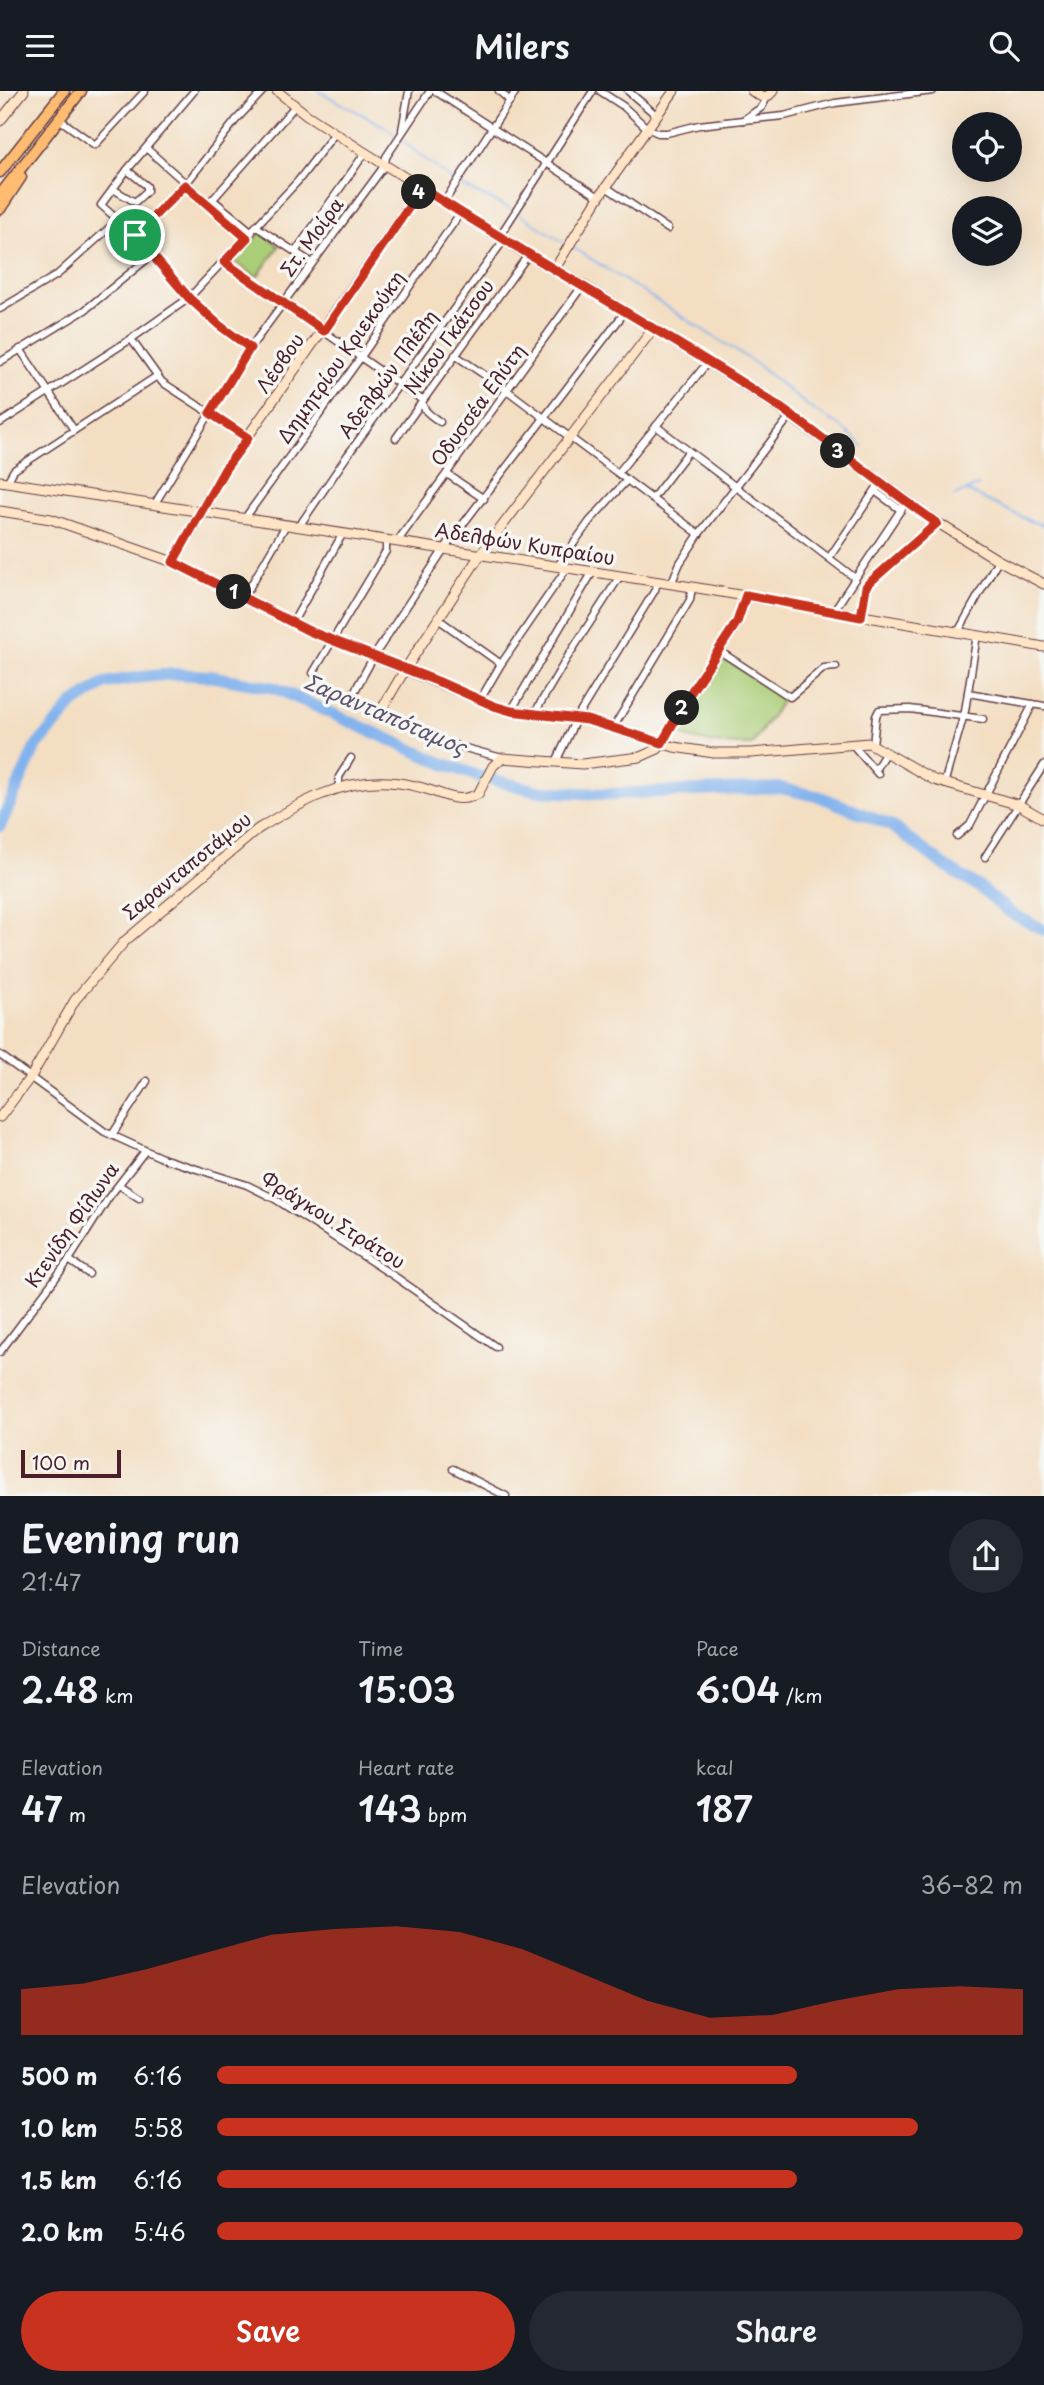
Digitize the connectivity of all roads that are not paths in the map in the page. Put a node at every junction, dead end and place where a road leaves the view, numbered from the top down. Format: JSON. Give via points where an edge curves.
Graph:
{"nodes":[{"id":1,"x":64,"y":91,"type":"edge"},
{"id":2,"x":81,"y":91,"type":"edge"},
{"id":3,"x":145,"y":91,"type":"edge"},
{"id":4,"x":194,"y":91,"type":"edge"},
{"id":5,"x":263,"y":91,"type":"edge"},
{"id":6,"x":277,"y":91,"type":"edge"},
{"id":7,"x":409,"y":91,"type":"edge"},
{"id":8,"x":432,"y":91,"type":"edge"},
{"id":9,"x":499,"y":91,"type":"edge"},
{"id":10,"x":516,"y":91,"type":"edge"},
{"id":11,"x":593,"y":91,"type":"edge"},
{"id":12,"x":600,"y":91,"type":"edge"},
{"id":13,"x":628,"y":91,"type":"edge"},
{"id":14,"x":674,"y":91,"type":"edge"},
{"id":15,"x":752,"y":91,"type":"edge"},
{"id":16,"x":933,"y":91,"type":"edge"},
{"id":17,"x":20,"y":92,"type":"edge"},
{"id":18,"x":770,"y":94,"type":"edge"},
{"id":19,"x":510,"y":101,"type":"junction"},
{"id":20,"x":295,"y":106,"type":"junction"},
{"id":21,"x":656,"y":114,"type":"junction"},
{"id":22,"x":59,"y":119,"type":"junction"},
{"id":23,"x":743,"y":120,"type":"junction"},
{"id":24,"x":0,"y":121,"type":"edge"},
{"id":25,"x":492,"y":128,"type":"junction"},
{"id":26,"x":647,"y":128,"type":"junction"},
{"id":27,"x":335,"y":132,"type":"junction"},
{"id":28,"x":402,"y":132,"type":"junction"},
{"id":29,"x":20,"y":147,"type":"junction"},
{"id":30,"x":37,"y":147,"type":"junction"},
{"id":31,"x":146,"y":148,"type":"junction"},
{"id":32,"x":365,"y":153,"type":"junction"},
{"id":33,"x":0,"y":163,"type":"edge"},
{"id":34,"x":546,"y":164,"type":"junction"},
{"id":35,"x":385,"y":165,"type":"junction"},
{"id":36,"x":127,"y":170,"type":"junction"},
{"id":37,"x":0,"y":172,"type":"edge"},
{"id":38,"x":185,"y":185,"type":"junction"},
{"id":39,"x":606,"y":187,"type":"junction"},
{"id":40,"x":422,"y":188,"type":"junction"},
{"id":41,"x":113,"y":189,"type":"junction"},
{"id":42,"x":0,"y":195,"type":"edge"},
{"id":43,"x":599,"y":197,"type":"junction"},
{"id":44,"x":210,"y":202,"type":"junction"},
{"id":45,"x":444,"y":202,"type":"junction"},
{"id":46,"x":0,"y":209,"type":"edge"},
{"id":47,"x":461,"y":212,"type":"junction"},
{"id":48,"x":118,"y":220,"type":"junction"},
{"id":49,"x":254,"y":229,"type":"junction"},
{"id":50,"x":668,"y":229,"type":"dead end"},
{"id":51,"x":135,"y":235,"type":"junction"},
{"id":52,"x":247,"y":238,"type":"junction"},
{"id":53,"x":501,"y":239,"type":"junction"},
{"id":54,"x":295,"y":252,"type":"junction"},
{"id":55,"x":152,"y":255,"type":"junction"},
{"id":56,"x":528,"y":255,"type":"junction"},
{"id":57,"x":224,"y":262,"type":"junction"},
{"id":58,"x":312,"y":263,"type":"junction"},
{"id":59,"x":554,"y":270,"type":"junction"},
{"id":60,"x":583,"y":285,"type":"junction"},
{"id":61,"x":189,"y":298,"type":"junction"},
{"id":62,"x":284,"y":303,"type":"junction"},
{"id":63,"x":0,"y":309,"type":"edge"},
{"id":64,"x":625,"y":312,"type":"junction"},
{"id":65,"x":653,"y":329,"type":"junction"},
{"id":66,"x":324,"y":331,"type":"junction"},
{"id":67,"x":131,"y":339,"type":"junction"},
{"id":68,"x":250,"y":348,"type":"junction"},
{"id":69,"x":20,"y":349,"type":"junction"},
{"id":70,"x":455,"y":355,"type":"junction"},
{"id":71,"x":361,"y":358,"type":"junction"},
{"id":72,"x":0,"y":362,"type":"edge"},
{"id":73,"x":708,"y":362,"type":"junction"},
{"id":74,"x":157,"y":376,"type":"junction"},
{"id":75,"x":398,"y":385,"type":"junction"},
{"id":76,"x":508,"y":391,"type":"junction"},
{"id":77,"x":47,"y":393,"type":"junction"},
{"id":78,"x":422,"y":400,"type":"junction"},
{"id":79,"x":210,"y":413,"type":"junction"},
{"id":80,"x":791,"y":415,"type":"junction"},
{"id":81,"x":545,"y":419,"type":"junction"},
{"id":82,"x":440,"y":422,"type":"dead end"},
{"id":83,"x":0,"y":423,"type":"edge"},
{"id":84,"x":656,"y":426,"type":"junction"},
{"id":85,"x":74,"y":430,"type":"junction"},
{"id":86,"x":248,"y":438,"type":"junction"},
{"id":87,"x":396,"y":438,"type":"dead end"},
{"id":88,"x":571,"y":438,"type":"junction"},
{"id":89,"x":688,"y":452,"type":"junction"},
{"id":90,"x":618,"y":473,"type":"junction"},
{"id":91,"x":447,"y":474,"type":"junction"},
{"id":92,"x":627,"y":480,"type":"junction"},
{"id":93,"x":3,"y":482,"type":"edge"},
{"id":94,"x":736,"y":487,"type":"junction"},
{"id":95,"x":877,"y":487,"type":"junction"},
{"id":96,"x":484,"y":499,"type":"junction"},
{"id":97,"x":652,"y":499,"type":"junction"},
{"id":98,"x":154,"y":505,"type":"junction"},
{"id":99,"x":903,"y":506,"type":"junction"},
{"id":100,"x":0,"y":511,"type":"edge"},
{"id":101,"x":200,"y":512,"type":"junction"},
{"id":102,"x":245,"y":519,"type":"junction"},
{"id":103,"x":937,"y":523,"type":"junction"},
{"id":104,"x":286,"y":525,"type":"junction"},
{"id":105,"x":302,"y":527,"type":"junction"},
{"id":106,"x":699,"y":534,"type":"junction"},
{"id":107,"x":342,"y":535,"type":"junction"},
{"id":108,"x":386,"y":541,"type":"junction"},
{"id":109,"x":397,"y":542,"type":"junction"},
{"id":110,"x":444,"y":549,"type":"junction"},
{"id":111,"x":480,"y":555,"type":"junction"},
{"id":112,"x":829,"y":558,"type":"junction"},
{"id":113,"x":998,"y":560,"type":"junction"},
{"id":114,"x":173,"y":562,"type":"junction"},
{"id":115,"x":562,"y":568,"type":"junction"},
{"id":116,"x":592,"y":573,"type":"junction"},
{"id":117,"x":620,"y":576,"type":"junction"},
{"id":118,"x":855,"y":578,"type":"junction"},
{"id":119,"x":657,"y":582,"type":"junction"},
{"id":120,"x":1044,"y":583,"type":"edge"},
{"id":121,"x":671,"y":584,"type":"junction"},
{"id":122,"x":692,"y":587,"type":"junction"},
{"id":123,"x":746,"y":595,"type":"junction"},
{"id":124,"x":244,"y":597,"type":"junction"},
{"id":125,"x":833,"y":612,"type":"junction"},
{"id":126,"x":861,"y":617,"type":"junction"},
{"id":127,"x":438,"y":619,"type":"junction"},
{"id":128,"x":293,"y":622,"type":"junction"},
{"id":129,"x":958,"y":632,"type":"junction"},
{"id":130,"x":977,"y":635,"type":"junction"},
{"id":131,"x":332,"y":640,"type":"junction"},
{"id":132,"x":1044,"y":647,"type":"edge"},
{"id":133,"x":718,"y":650,"type":"junction"},
{"id":134,"x":374,"y":656,"type":"junction"},
{"id":135,"x":501,"y":664,"type":"junction"},
{"id":136,"x":836,"y":667,"type":"dead end"},
{"id":137,"x":405,"y":668,"type":"junction"},
{"id":138,"x":313,"y":673,"type":"dead end"},
{"id":139,"x":968,"y":693,"type":"junction"},
{"id":140,"x":352,"y":696,"type":"dead end"},
{"id":141,"x":480,"y":701,"type":"junction"},
{"id":142,"x":1033,"y":704,"type":"junction"},
{"id":143,"x":1044,"y":706,"type":"edge"},
{"id":144,"x":511,"y":711,"type":"junction"},
{"id":145,"x":380,"y":712,"type":"dead end"},
{"id":146,"x":534,"y":714,"type":"junction"},
{"id":147,"x":963,"y":717,"type":"junction"},
{"id":148,"x":576,"y":719,"type":"junction"},
{"id":149,"x":983,"y":719,"type":"dead end"},
{"id":150,"x":613,"y":728,"type":"junction"},
{"id":151,"x":662,"y":743,"type":"junction"},
{"id":152,"x":852,"y":744,"type":"junction"},
{"id":153,"x":454,"y":745,"type":"dead end"},
{"id":154,"x":873,"y":745,"type":"junction"},
{"id":155,"x":886,"y":752,"type":"junction"},
{"id":156,"x":351,"y":758,"type":"dead end"},
{"id":157,"x":502,"y":758,"type":"junction"},
{"id":158,"x":556,"y":762,"type":"junction"},
{"id":159,"x":1044,"y":765,"type":"edge"},
{"id":160,"x":944,"y":784,"type":"junction"},
{"id":161,"x":339,"y":788,"type":"junction"},
{"id":162,"x":986,"y":795,"type":"junction"},
{"id":163,"x":1020,"y":805,"type":"junction"},
{"id":164,"x":1044,"y":819,"type":"edge"},
{"id":165,"x":957,"y":836,"type":"dead end"},
{"id":166,"x":985,"y":857,"type":"dead end"},
{"id":167,"x":0,"y":1055,"type":"edge"},
{"id":168,"x":29,"y":1077,"type":"junction"},
{"id":169,"x":147,"y":1081,"type":"dead end"},
{"id":170,"x":0,"y":1117,"type":"edge"},
{"id":171,"x":112,"y":1135,"type":"junction"},
{"id":172,"x":145,"y":1151,"type":"junction"},
{"id":173,"x":119,"y":1185,"type":"junction"},
{"id":174,"x":139,"y":1198,"type":"dead end"},
{"id":175,"x":69,"y":1260,"type":"junction"},
{"id":176,"x":89,"y":1274,"type":"dead end"},
{"id":177,"x":496,"y":1347,"type":"dead end"},
{"id":178,"x":0,"y":1352,"type":"edge"},
{"id":179,"x":453,"y":1469,"type":"dead end"},
{"id":180,"x":506,"y":1496,"type":"edge"}],
"edges":[{"from":1,"to":29,"type":"highway"},
{"from":2,"to":22,"type":"highway"},
{"from":3,"to":22,"type":"street","via":[[95,145]]},
{"from":4,"to":31,"type":"street"},
{"from":5,"to":38,"type":"street"},
{"from":6,"to":20,"type":"street"},
{"from":7,"to":28,"type":"street"},
{"from":8,"to":25,"type":"street"},
{"from":8,"to":28,"type":"street"},
{"from":9,"to":19,"type":"street"},
{"from":10,"to":19,"type":"street"},
{"from":11,"to":34,"type":"street","name":"Αδελφών Πλέλη"},
{"from":12,"to":26,"type":"street"},
{"from":13,"to":21,"type":"street"},
{"from":14,"to":21,"type":"street"},
{"from":15,"to":18,"type":"street","via":[[760,96]]},
{"from":16,"to":23,"type":"street"},
{"from":17,"to":24,"type":"street"},
{"from":18,"to":23,"type":"street","via":[[762,107]]},
{"from":19,"to":25,"type":"street"},
{"from":20,"to":27,"type":"street"},
{"from":20,"to":44,"type":"street"},
{"from":21,"to":26,"type":"street"},
{"from":22,"to":30,"type":"highway"},
{"from":23,"to":26,"type":"street","via":[[667,134]]},
{"from":25,"to":34,"type":"street"},
{"from":25,"to":45,"type":"street"},
{"from":26,"to":39,"type":"street"},
{"from":27,"to":32,"type":"street"},
{"from":27,"to":49,"type":"street"},
{"from":28,"to":35,"type":"street","name":"Στ. Μοίρα"},
{"from":29,"to":33,"type":"highway"},
{"from":29,"to":37,"type":"highway"},
{"from":30,"to":42,"type":"highway"},
{"from":30,"to":46,"type":"highway"},
{"from":31,"to":36,"type":"street"},
{"from":31,"to":38,"type":"street"},
{"from":32,"to":35,"type":"street"},
{"from":32,"to":54,"type":"street"},
{"from":34,"to":43,"type":"street"},
{"from":34,"to":53,"type":"street","name":"Αδελφών Πλέλη"},
{"from":35,"to":40,"type":"street"},
{"from":35,"to":58,"type":"street","name":"Στ. Μοίρα"},
{"from":36,"to":41,"type":"street"},
{"from":36,"to":41,"type":"street","via":[[148,191],[135,202]]},
{"from":38,"to":44,"type":"street"},
{"from":38,"to":51,"type":"street"},
{"from":39,"to":43,"type":"street"},
{"from":39,"to":50,"type":"street"},
{"from":40,"to":45,"type":"street"},
{"from":40,"to":66,"type":"street","name":"Λέσβου"},
{"from":41,"to":48,"type":"street","via":[[101,205]]},
{"from":43,"to":59,"type":"street"},
{"from":44,"to":49,"type":"street"},
{"from":44,"to":52,"type":"street"},
{"from":45,"to":47,"type":"street"},
{"from":47,"to":53,"type":"street"},
{"from":47,"to":71,"type":"street","name":"Δημητρίου Κριεκούκη"},
{"from":48,"to":51,"type":"street"},
{"from":48,"to":63,"type":"street","via":[[57,275]]},
{"from":49,"to":52,"type":"street"},
{"from":49,"to":54,"type":"street"},
{"from":51,"to":55,"type":"street"},
{"from":52,"to":57,"type":"street"},
{"from":53,"to":56,"type":"street"},
{"from":53,"to":75,"type":"street","name":"Αδελφών Πλέλη"},
{"from":54,"to":58,"type":"street"},
{"from":55,"to":61,"type":"street"},
{"from":55,"to":69,"type":"street","via":[[85,310]]},
{"from":56,"to":59,"type":"street"},
{"from":56,"to":70,"type":"street","name":"Νίκου Γκάτσου"},
{"from":57,"to":61,"type":"street"},
{"from":57,"to":62,"type":"street"},
{"from":58,"to":62,"type":"street","name":"Στ. Μοίρα"},
{"from":59,"to":60,"type":"street"},
{"from":60,"to":64,"type":"street"},
{"from":60,"to":76,"type":"street","name":"Οδυσσέα Ελύτη"},
{"from":61,"to":67,"type":"street"},
{"from":61,"to":68,"type":"street"},
{"from":62,"to":66,"type":"street"},
{"from":62,"to":68,"type":"street","name":"Στ. Μοίρα"},
{"from":64,"to":65,"type":"street"},
{"from":64,"to":81,"type":"street"},
{"from":65,"to":73,"type":"street"},
{"from":65,"to":88,"type":"street"},
{"from":66,"to":71,"type":"street"},
{"from":66,"to":86,"type":"street","name":"Λέσβου"},
{"from":67,"to":74,"type":"street"},
{"from":67,"to":77,"type":"street"},
{"from":68,"to":79,"type":"street","name":"Στ. Μοίρα"},
{"from":69,"to":72,"type":"street"},
{"from":69,"to":77,"type":"street"},
{"from":70,"to":76,"type":"street"},
{"from":70,"to":78,"type":"street","name":"Νίκου Γκάτσου"},
{"from":71,"to":75,"type":"street"},
{"from":71,"to":102,"type":"street","name":"Δημητρίου Κριεκούκη"},
{"from":73,"to":80,"type":"street"},
{"from":73,"to":84,"type":"street"},
{"from":74,"to":79,"type":"street"},
{"from":74,"to":85,"type":"street"},
{"from":75,"to":78,"type":"street"},
{"from":75,"to":105,"type":"street","name":"Αδελφών Πλέλη"},
{"from":76,"to":81,"type":"street"},
{"from":76,"to":91,"type":"street","name":"Οδυσσέα Ελύτη"},
{"from":77,"to":83,"type":"street"},
{"from":77,"to":85,"type":"street"},
{"from":78,"to":82,"type":"street","via":[[427,413]]},
{"from":78,"to":87,"type":"street","name":"Νίκου Γκάτσου"},
{"from":79,"to":86,"type":"street"},
{"from":79,"to":98,"type":"street","name":"Στ. Μοίρα"},
{"from":80,"to":94,"type":"street"},
{"from":80,"to":95,"type":"street"},
{"from":81,"to":88,"type":"street"},
{"from":81,"to":96,"type":"street"},
{"from":84,"to":89,"type":"street"},
{"from":84,"to":90,"type":"street"},
{"from":85,"to":93,"type":"street"},
{"from":86,"to":101,"type":"street","name":"Λέσβου"},
{"from":88,"to":90,"type":"street"},
{"from":88,"to":111,"type":"street"},
{"from":89,"to":94,"type":"street"},
{"from":89,"to":97,"type":"street"},
{"from":90,"to":92,"type":"street"},
{"from":91,"to":96,"type":"street"},
{"from":91,"to":109,"type":"street","name":"Οδυσσέα Ελύτη"},
{"from":92,"to":97,"type":"street"},
{"from":92,"to":115,"type":"street","via":[[589,522]]},
{"from":93,"to":98,"type":"street","name":"Αδελφών Κυπραίου"},
{"from":94,"to":106,"type":"street"},
{"from":94,"to":112,"type":"street"},
{"from":95,"to":99,"type":"street"},
{"from":95,"to":112,"type":"street"},
{"from":96,"to":110,"type":"street"},
{"from":97,"to":106,"type":"street"},
{"from":98,"to":101,"type":"street","name":"Αδελφών Κυπραίου"},
{"from":99,"to":103,"type":"street"},
{"from":99,"to":118,"type":"street"},
{"from":100,"to":114,"type":"street","via":[[51,519]]},
{"from":101,"to":102,"type":"street","name":"Αδελφών Κυπραίου"},
{"from":101,"to":114,"type":"street","name":"Λέσβου"},
{"from":102,"to":104,"type":"street","name":"Αδελφών Κυπραίου"},
{"from":103,"to":113,"type":"street"},
{"from":103,"to":126,"type":"street","via":[[869,583]]},
{"from":104,"to":105,"type":"street","name":"Αδελφών Κυπραίου"},
{"from":104,"to":124,"type":"street"},
{"from":105,"to":107,"type":"street","name":"Αδελφών Κυπραίου"},
{"from":106,"to":121,"type":"street"},
{"from":107,"to":108,"type":"street","name":"Αδελφών Κυπραίου"},
{"from":107,"to":128,"type":"street"},
{"from":108,"to":109,"type":"street","name":"Αδελφών Κυπραίου"},
{"from":108,"to":131,"type":"street","via":[[386,551]]},
{"from":109,"to":110,"type":"street","name":"Αδελφών Κυπραίου"},
{"from":110,"to":111,"type":"street","name":"Αδελφών Κυπραίου"},
{"from":110,"to":134,"type":"street"},
{"from":111,"to":115,"type":"street","name":"Αδελφών Κυπραίου"},
{"from":111,"to":127,"type":"street"},
{"from":112,"to":118,"type":"street"},
{"from":113,"to":120,"type":"street"},
{"from":113,"to":129,"type":"street"},
{"from":114,"to":124,"type":"street"},
{"from":115,"to":116,"type":"street","name":"Αδελφών Κυπραίου"},
{"from":115,"to":135,"type":"street"},
{"from":116,"to":117,"type":"street","name":"Αδελφών Κυπραίου"},
{"from":116,"to":144,"type":"street"},
{"from":117,"to":119,"type":"street","name":"Αδελφών Κυπραίου"},
{"from":117,"to":146,"type":"street"},
{"from":118,"to":125,"type":"street"},
{"from":119,"to":121,"type":"street","name":"Αδελφών Κυπραίου"},
{"from":119,"to":148,"type":"street"},
{"from":121,"to":122,"type":"street","name":"Αδελφών Κυπραίου"},
{"from":122,"to":123,"type":"street","name":"Αδελφών Κυπραίου"},
{"from":122,"to":150,"type":"street","via":[[690,600]]},
{"from":123,"to":125,"type":"street","name":"Αδελφών Κυπραίου"},
{"from":123,"to":133,"type":"street","via":[[737,622]]},
{"from":124,"to":128,"type":"street"},
{"from":125,"to":126,"type":"street","name":"Αδελφών Κυπραίου"},
{"from":126,"to":129,"type":"street","name":"Αδελφών Κυπραίου"},
{"from":127,"to":135,"type":"street"},
{"from":127,"to":137,"type":"street"},
{"from":128,"to":131,"type":"street"},
{"from":129,"to":130,"type":"street","name":"Αδελφών Κυπραίου"},
{"from":130,"to":132,"type":"street","name":"Αδελφών Κυπραίου"},
{"from":130,"to":139,"type":"street"},
{"from":131,"to":134,"type":"street"},
{"from":131,"to":138,"type":"street"},
{"from":133,"to":136,"type":"street","via":[[790,697],[824,668]]},
{"from":133,"to":151,"type":"street"},
{"from":134,"to":137,"type":"street"},
{"from":134,"to":140,"type":"street"},
{"from":135,"to":141,"type":"street"},
{"from":137,"to":141,"type":"street"},
{"from":137,"to":145,"type":"street"},
{"from":139,"to":142,"type":"street"},
{"from":139,"to":147,"type":"street"},
{"from":141,"to":144,"type":"street"},
{"from":142,"to":143,"type":"street"},
{"from":142,"to":162,"type":"street"},
{"from":144,"to":146,"type":"street"},
{"from":146,"to":148,"type":"street"},
{"from":147,"to":149,"type":"street"},
{"from":147,"to":154,"type":"street","via":[[910,709],[879,710]]},
{"from":147,"to":160,"type":"street"},
{"from":148,"to":150,"type":"street"},
{"from":148,"to":158,"type":"street"},
{"from":150,"to":151,"type":"street"},
{"from":151,"to":152,"type":"street","via":[[714,753]]},
{"from":151,"to":158,"type":"street","via":[[652,752],[628,759]]},
{"from":152,"to":154,"type":"street"},
{"from":152,"to":155,"type":"street","via":[[876,772]]},
{"from":153,"to":157,"type":"street"},
{"from":154,"to":155,"type":"street"},
{"from":155,"to":160,"type":"street"},
{"from":156,"to":161,"type":"street"},
{"from":157,"to":158,"type":"street"},
{"from":157,"to":161,"type":"street","name":"Σαρανταποτάμου","via":[[478,794],[457,800],[391,782]]},
{"from":159,"to":163,"type":"street"},
{"from":160,"to":162,"type":"street"},
{"from":161,"to":168,"type":"street","name":"Σαρανταποτάμου","via":[[281,814],[132,933],[75,1000]]},
{"from":162,"to":163,"type":"street"},
{"from":162,"to":165,"type":"street","via":[[970,825]]},
{"from":163,"to":164,"type":"street"},
{"from":163,"to":166,"type":"street"},
{"from":167,"to":168,"type":"street","name":"Φράγκου Στράτου"},
{"from":168,"to":170,"type":"street","name":"Σαρανταποτάμου"},
{"from":168,"to":171,"type":"street","name":"Φράγκου Στράτου"},
{"from":169,"to":171,"type":"street"},
{"from":171,"to":172,"type":"street","name":"Φράγκου Στράτου"},
{"from":172,"to":173,"type":"street","name":"Κτενίδη Φίλωνα"},
{"from":172,"to":177,"type":"street","name":"Φράγκου Στράτου","via":[[275,1199]]},
{"from":173,"to":174,"type":"street"},
{"from":173,"to":175,"type":"street","name":"Κτενίδη Φίλωνα"},
{"from":175,"to":176,"type":"street"},
{"from":175,"to":178,"type":"street","name":"Κτενίδη Φίλωνα"},
{"from":179,"to":180,"type":"street"}]}
